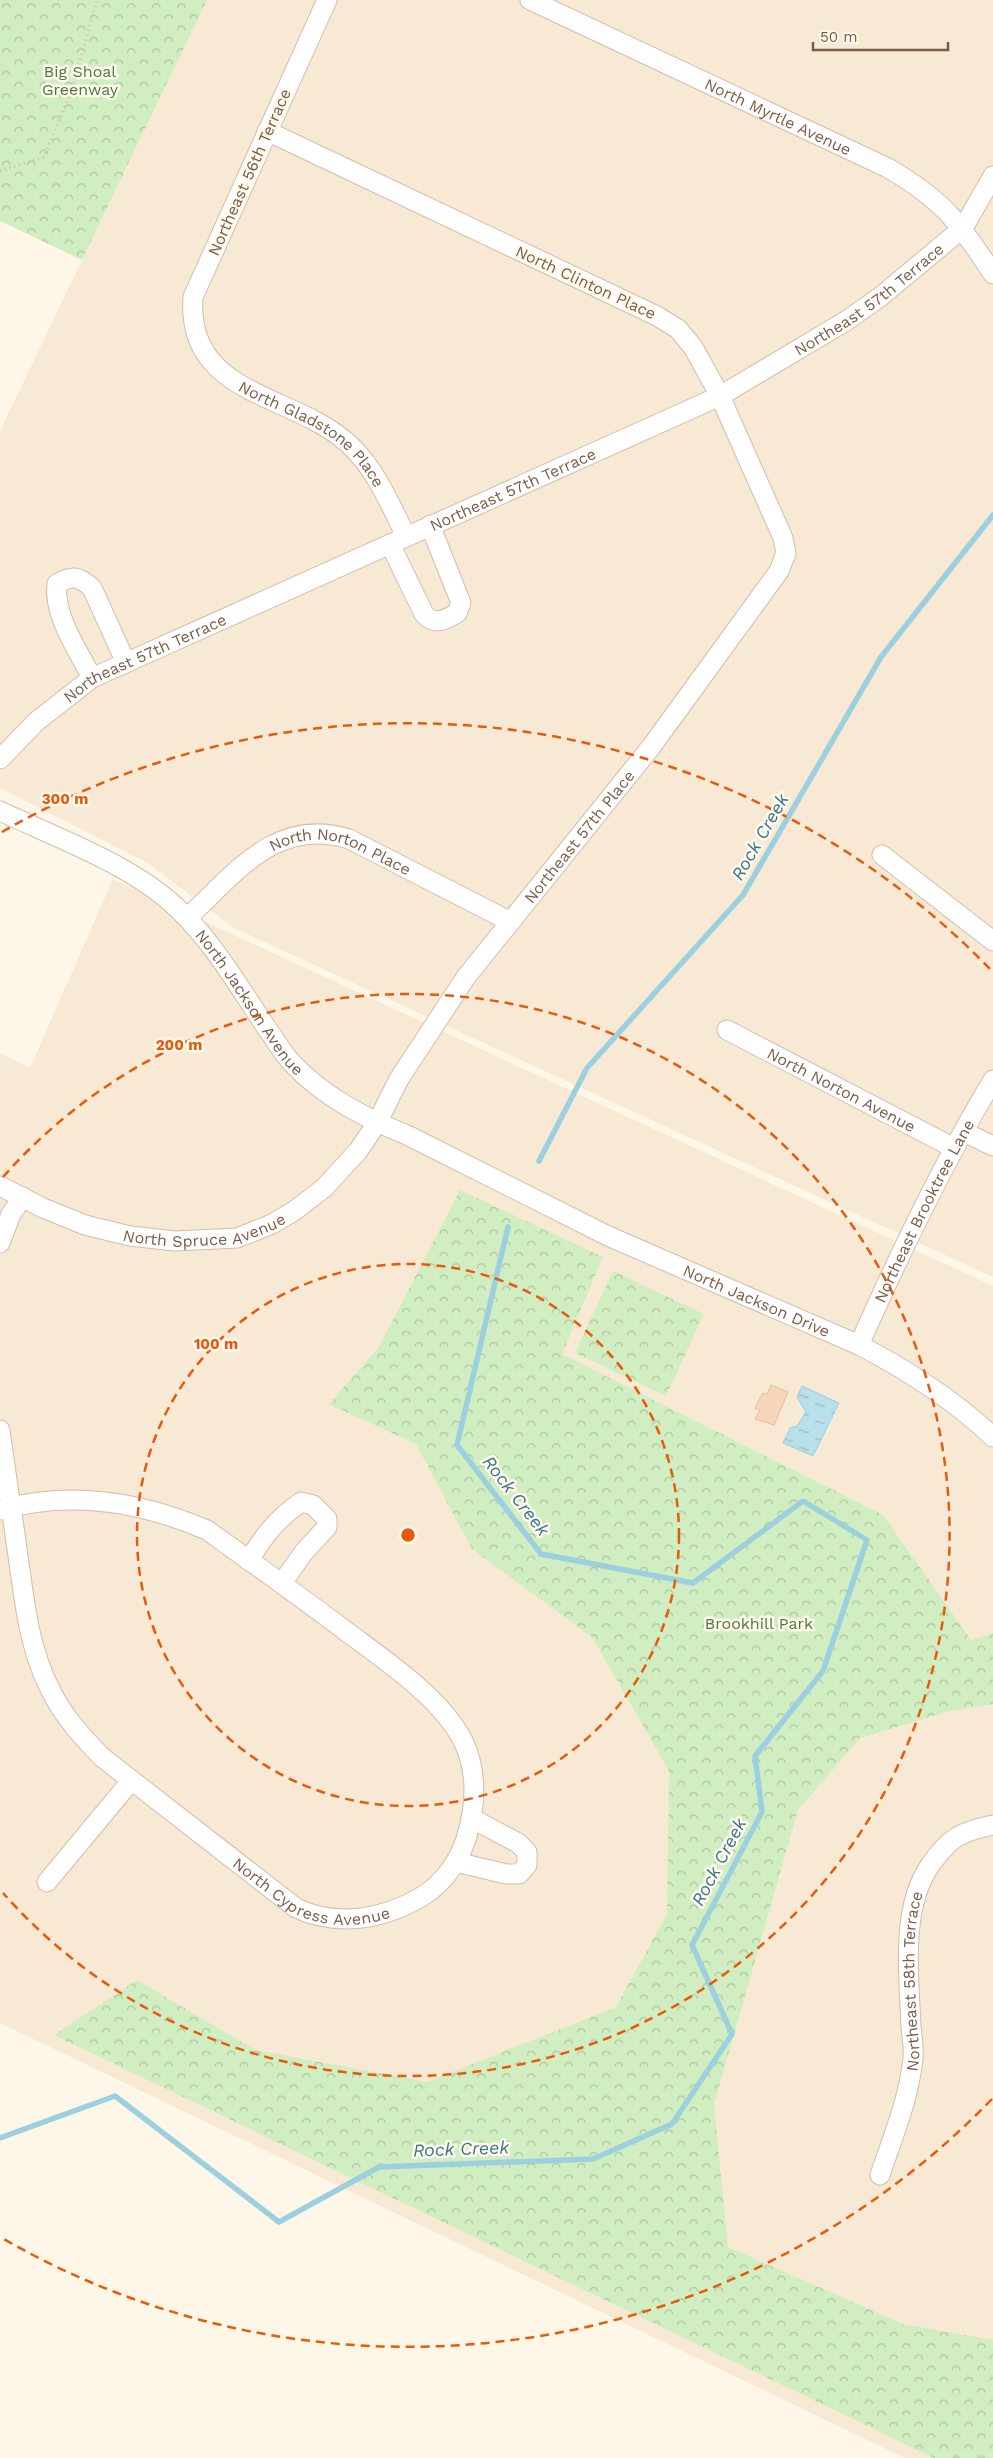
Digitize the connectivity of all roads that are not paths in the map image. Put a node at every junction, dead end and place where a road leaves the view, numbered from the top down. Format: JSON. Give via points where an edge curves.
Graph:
{"nodes":[{"id":1,"x":327,"y":0,"type":"edge"},
{"id":2,"x":530,"y":0,"type":"edge"},
{"id":3,"x":268,"y":131,"type":"junction"},
{"id":4,"x":993,"y":176,"type":"edge"},
{"id":5,"x":963,"y":228,"type":"junction"},
{"id":6,"x":993,"y":274,"type":"edge"},
{"id":7,"x":201,"y":347,"type":"joint"},
{"id":8,"x":720,"y":396,"type":"junction"},
{"id":9,"x":430,"y":526,"type":"junction"},
{"id":10,"x":398,"y":540,"type":"junction"},
{"id":11,"x":786,"y":553,"type":"joint"},
{"id":12,"x":126,"y":662,"type":"junction"},
{"id":13,"x":92,"y":678,"type":"junction"},
{"id":14,"x":0,"y":759,"type":"edge"},
{"id":15,"x":0,"y":811,"type":"edge"},
{"id":16,"x":882,"y":855,"type":"dead end"},
{"id":17,"x":187,"y":918,"type":"junction"},
{"id":18,"x":509,"y":921,"type":"junction"},
{"id":19,"x":993,"y":942,"type":"edge"},
{"id":20,"x":727,"y":1030,"type":"dead end"},
{"id":21,"x":993,"y":1080,"type":"edge"},
{"id":22,"x":377,"y":1123,"type":"junction"},
{"id":23,"x":964,"y":1132,"type":"junction"},
{"id":24,"x":993,"y":1146,"type":"edge"},
{"id":25,"x":954,"y":1148,"type":"junction"},
{"id":26,"x":0,"y":1186,"type":"edge"},
{"id":27,"x":508,"y":1186,"type":"joint"},
{"id":28,"x":23,"y":1197,"type":"junction"},
{"id":29,"x":0,"y":1243,"type":"edge"},
{"id":30,"x":859,"y":1345,"type":"junction"},
{"id":31,"x":0,"y":1430,"type":"edge"},
{"id":32,"x":993,"y":1436,"type":"edge"},
{"id":33,"x":5,"y":1508,"type":"edge"},
{"id":34,"x":249,"y":1561,"type":"junction"},
{"id":35,"x":282,"y":1584,"type":"junction"},
{"id":36,"x":131,"y":1781,"type":"junction"},
{"id":37,"x":472,"y":1818,"type":"junction"},
{"id":38,"x":993,"y":1825,"type":"edge"},
{"id":39,"x":456,"y":1862,"type":"junction"},
{"id":40,"x":47,"y":1882,"type":"dead end"},
{"id":41,"x":880,"y":2175,"type":"dead end"}],
"edges":[{"from":1,"to":3,"type":"street","name":"Northeast 56th Terrace"},
{"from":2,"to":5,"type":"street","name":"North Myrtle Avenue","via":[[888,168],[932,196]]},
{"from":3,"to":7,"type":"street","name":"Northeast 56th Terrace","via":[[193,297],[193,321]]},
{"from":3,"to":8,"type":"street","name":"North Clinton Place","via":[[668,322],[694,347]]},
{"from":4,"to":5,"type":"street","name":"Northeast 57th Terrace"},
{"from":5,"to":6,"type":"street","name":"North Myrtle Avenue"},
{"from":5,"to":8,"type":"street","name":"Northeast 57th Terrace","via":[[866,306]]},
{"from":7,"to":10,"type":"street","name":"North Gladstone Place","via":[[211,363],[229,378],[327,428],[347,442],[375,475]]},
{"from":8,"to":9,"type":"street","name":"Northeast 57th Terrace"},
{"from":8,"to":11,"type":"street","name":"North Clinton Place","via":[[783,538]]},
{"from":9,"to":10,"type":"street","name":"Northeast 57th Terrace"},
{"from":9,"to":10,"type":"street","name":"North Gladstone Place","via":[[461,603],[457,614],[446,620],[437,622],[424,614]]},
{"from":10,"to":12,"type":"street","name":"Northeast 57th Terrace"},
{"from":11,"to":18,"type":"street","name":"Northeast 57th Place","via":[[779,571],[651,747]]},
{"from":12,"to":13,"type":"street","name":"Northeast 57th Terrace"},
{"from":12,"to":13,"type":"street","via":[[92,588],[82,578],[65,579],[57,584],[56,594],[64,623]]},
{"from":13,"to":14,"type":"street","name":"Northeast 57th Terrace","via":[[37,721]]},
{"from":15,"to":17,"type":"street","name":"North Jackson Avenue","via":[[128,872],[159,892]]},
{"from":16,"to":19,"type":"street"},
{"from":17,"to":18,"type":"street","name":"North Norton Place","via":[[263,849],[286,838],[311,833],[348,839]]},
{"from":17,"to":22,"type":"street","name":"North Jackson Avenue","via":[[292,1063],[344,1104]]},
{"from":18,"to":22,"type":"street","name":"Northeast 57th Place","via":[[438,1016],[399,1079]]},
{"from":20,"to":25,"type":"street","name":"North Norton Avenue"},
{"from":21,"to":23,"type":"street","name":"Northeast Brooktree Lane"},
{"from":22,"to":27,"type":"street","name":"North Jackson Avenue"},
{"from":22,"to":28,"type":"street","name":"North Spruce Avenue","via":[[358,1151],[324,1188],[272,1224],[236,1238],[175,1241],[130,1236],[71,1220]]},
{"from":23,"to":24,"type":"street"},
{"from":23,"to":25,"type":"street","name":"Northeast Brooktree Lane"},
{"from":25,"to":30,"type":"street","name":"Northeast Brooktree Lane"},
{"from":26,"to":28,"type":"street","name":"North Spruce Avenue"},
{"from":27,"to":30,"type":"street","name":"North Jackson Drive","via":[[608,1236]]},
{"from":28,"to":29,"type":"street","via":[[11,1214]]},
{"from":30,"to":32,"type":"street","name":"North Jackson Drive","via":[[942,1394]]},
{"from":31,"to":33,"type":"street","name":"North Cypress Avenue"},
{"from":33,"to":34,"type":"street","name":"North Cypress Avenue","via":[[38,1502],[85,1500],[148,1509],[207,1530]]},
{"from":33,"to":36,"type":"street","name":"North Cypress Avenue","via":[[39,1666],[77,1731]]},
{"from":34,"to":35,"type":"street","name":"North Cypress Avenue"},
{"from":34,"to":35,"type":"street","via":[[263,1537],[283,1515],[301,1502],[313,1505],[327,1518],[327,1527],[304,1552]]},
{"from":35,"to":37,"type":"street","name":"North Cypress Avenue","via":[[398,1670],[451,1720],[468,1754],[474,1792]]},
{"from":36,"to":39,"type":"street","name":"North Cypress Avenue","via":[[296,1908],[328,1919],[364,1919],[408,1905],[428,1893]]},
{"from":36,"to":40,"type":"street"},
{"from":37,"to":39,"type":"street","name":"North Cypress Avenue"},
{"from":37,"to":39,"type":"street","via":[[518,1843],[527,1852],[527,1865],[519,1874],[506,1874]]},
{"from":38,"to":41,"type":"street","name":"Northeast 58th Terrace","via":[[968,1830],[951,1842],[924,1873],[914,1896],[909,1921],[913,2054],[910,2082]]}]}
